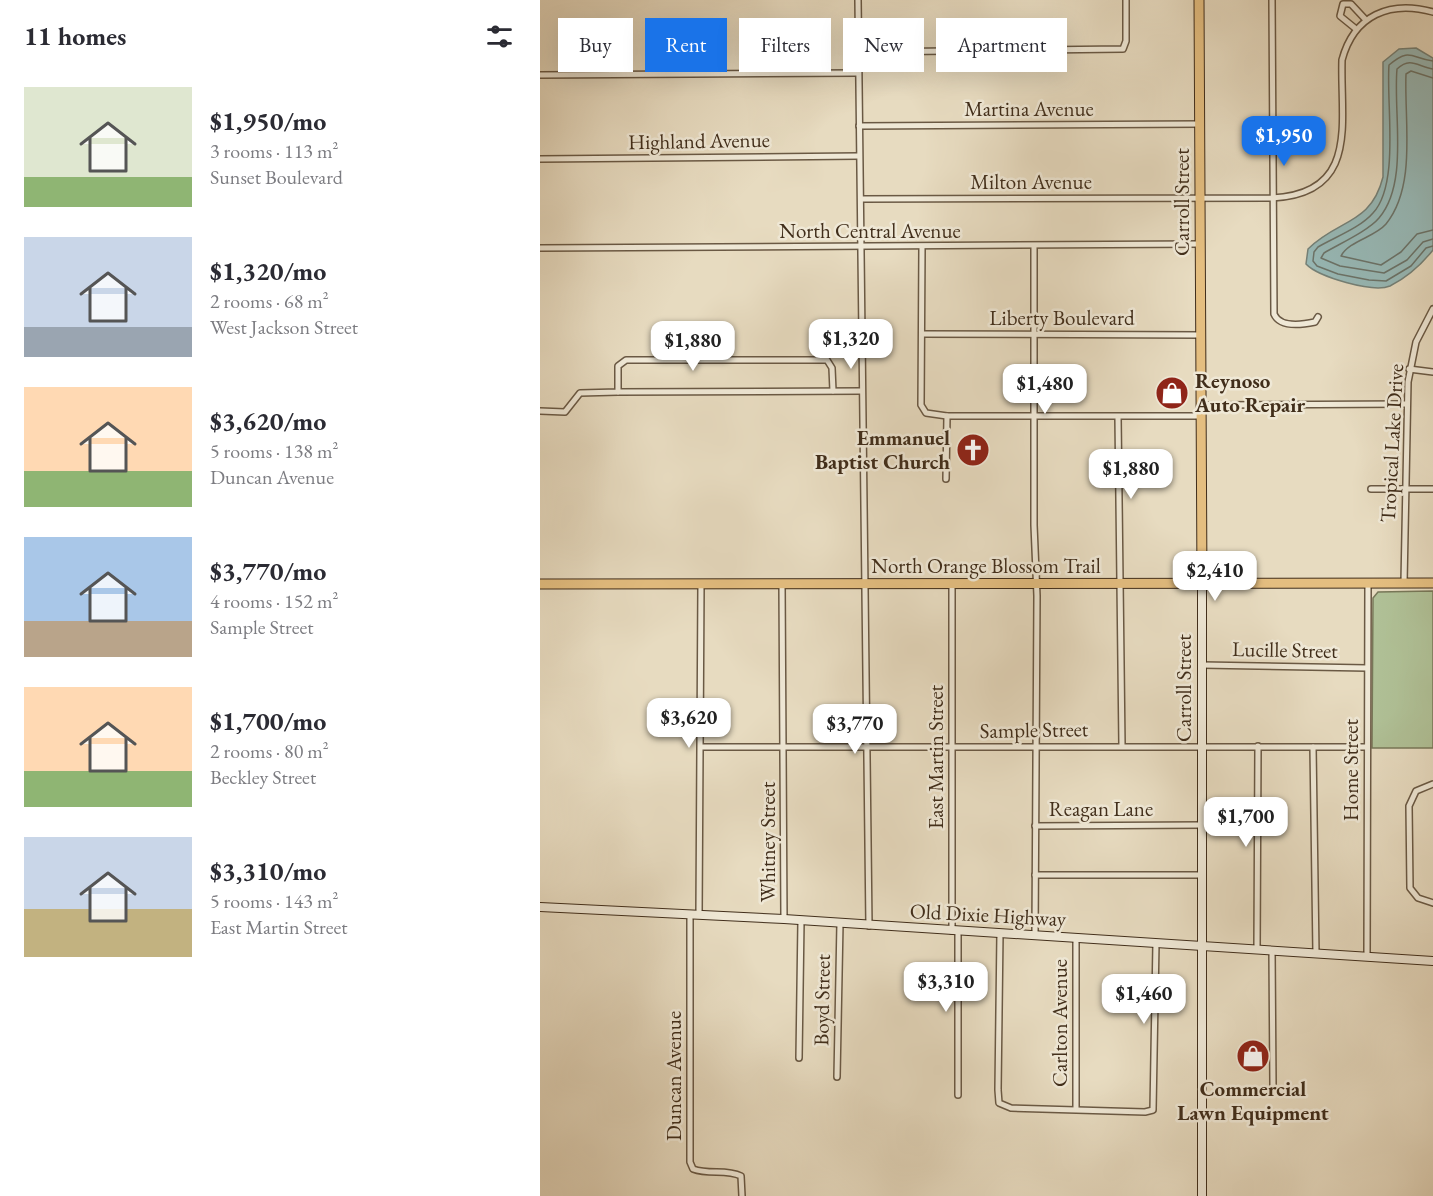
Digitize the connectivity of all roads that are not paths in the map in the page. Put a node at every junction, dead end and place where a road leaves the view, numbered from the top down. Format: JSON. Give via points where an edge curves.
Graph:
{"nodes":[{"id":1,"x":858,"y":0,"type":"edge"},
{"id":2,"x":1126,"y":0,"type":"edge"},
{"id":3,"x":1199,"y":0,"type":"edge"},
{"id":4,"x":1272,"y":0,"type":"edge"},
{"id":5,"x":1414,"y":0,"type":"edge"},
{"id":6,"x":1414,"y":8,"type":"junction"},
{"id":7,"x":1433,"y":12,"type":"edge"},
{"id":8,"x":858,"y":18,"type":"edge"},
{"id":9,"x":1365,"y":20,"type":"junction"},
{"id":10,"x":1356,"y":29,"type":"junction"},
{"id":11,"x":924,"y":51,"type":"edge"},
{"id":12,"x":858,"y":73,"type":"joint"},
{"id":13,"x":540,"y":75,"type":"edge"},
{"id":14,"x":1200,"y":124,"type":"junction"},
{"id":15,"x":859,"y":126,"type":"junction"},
{"id":16,"x":859,"y":156,"type":"junction"},
{"id":17,"x":540,"y":159,"type":"edge"},
{"id":18,"x":1200,"y":197,"type":"junction"},
{"id":19,"x":1272,"y":198,"type":"junction"},
{"id":20,"x":862,"y":199,"type":"junction"},
{"id":21,"x":1200,"y":244,"type":"junction"},
{"id":22,"x":863,"y":247,"type":"junction"},
{"id":23,"x":922,"y":247,"type":"junction"},
{"id":24,"x":1034,"y":247,"type":"junction"},
{"id":25,"x":540,"y":248,"type":"edge"},
{"id":26,"x":1433,"y":309,"type":"edge"},
{"id":27,"x":1318,"y":317,"type":"dead end"},
{"id":28,"x":922,"y":334,"type":"junction"},
{"id":29,"x":1033,"y":335,"type":"junction"},
{"id":30,"x":1201,"y":335,"type":"junction"},
{"id":31,"x":1409,"y":369,"type":"junction"},
{"id":32,"x":1433,"y":372,"type":"edge"},
{"id":33,"x":833,"y":391,"type":"junction"},
{"id":34,"x":862,"y":391,"type":"junction"},
{"id":35,"x":618,"y":392,"type":"junction"},
{"id":36,"x":1406,"y":404,"type":"junction"},
{"id":37,"x":1201,"y":405,"type":"junction"},
{"id":38,"x":540,"y":411,"type":"edge"},
{"id":39,"x":947,"y":416,"type":"junction"},
{"id":40,"x":1201,"y":416,"type":"junction"},
{"id":41,"x":1034,"y":417,"type":"junction"},
{"id":42,"x":1118,"y":417,"type":"junction"},
{"id":43,"x":946,"y":478,"type":"dead end"},
{"id":44,"x":1371,"y":489,"type":"dead end"},
{"id":45,"x":1404,"y":489,"type":"junction"},
{"id":46,"x":1433,"y":489,"type":"edge"},
{"id":47,"x":1202,"y":583,"type":"junction"},
{"id":48,"x":1368,"y":583,"type":"junction"},
{"id":49,"x":1404,"y":583,"type":"junction"},
{"id":50,"x":1433,"y":583,"type":"edge"},
{"id":51,"x":540,"y":584,"type":"edge"},
{"id":52,"x":701,"y":584,"type":"junction"},
{"id":53,"x":782,"y":584,"type":"junction"},
{"id":54,"x":866,"y":584,"type":"junction"},
{"id":55,"x":952,"y":584,"type":"junction"},
{"id":56,"x":1035,"y":584,"type":"junction"},
{"id":57,"x":1120,"y":584,"type":"junction"},
{"id":58,"x":1202,"y":665,"type":"junction"},
{"id":59,"x":1367,"y":668,"type":"junction"},
{"id":60,"x":1122,"y":746,"type":"junction"},
{"id":61,"x":1202,"y":746,"type":"junction"},
{"id":62,"x":1258,"y":746,"type":"junction"},
{"id":63,"x":701,"y":747,"type":"junction"},
{"id":64,"x":1036,"y":747,"type":"junction"},
{"id":65,"x":1313,"y":747,"type":"junction"},
{"id":66,"x":1367,"y":747,"type":"junction"},
{"id":67,"x":784,"y":748,"type":"junction"},
{"id":68,"x":867,"y":748,"type":"junction"},
{"id":69,"x":952,"y":748,"type":"junction"},
{"id":70,"x":1433,"y":784,"type":"edge"},
{"id":71,"x":1202,"y":825,"type":"junction"},
{"id":72,"x":1035,"y":826,"type":"junction"},
{"id":73,"x":1035,"y":875,"type":"junction"},
{"id":74,"x":1202,"y":876,"type":"junction"},
{"id":75,"x":1433,"y":903,"type":"edge"},
{"id":76,"x":540,"y":907,"type":"edge"},
{"id":77,"x":694,"y":914,"type":"junction"},
{"id":78,"x":784,"y":919,"type":"junction"},
{"id":79,"x":801,"y":921,"type":"junction"},
{"id":80,"x":840,"y":923,"type":"junction"},
{"id":81,"x":869,"y":926,"type":"junction"},
{"id":82,"x":955,"y":931,"type":"junction"},
{"id":83,"x":1000,"y":933,"type":"junction"},
{"id":84,"x":1035,"y":935,"type":"junction"},
{"id":85,"x":1076,"y":938,"type":"junction"},
{"id":86,"x":1156,"y":944,"type":"junction"},
{"id":87,"x":1203,"y":946,"type":"junction"},
{"id":88,"x":1257,"y":950,"type":"junction"},
{"id":89,"x":1272,"y":951,"type":"junction"},
{"id":90,"x":1316,"y":953,"type":"junction"},
{"id":91,"x":1367,"y":957,"type":"junction"},
{"id":92,"x":1433,"y":961,"type":"edge"},
{"id":93,"x":799,"y":1058,"type":"dead end"},
{"id":94,"x":837,"y":1077,"type":"dead end"},
{"id":95,"x":1273,"y":1085,"type":"dead end"},
{"id":96,"x":958,"y":1095,"type":"dead end"},
{"id":97,"x":1076,"y":1108,"type":"junction"},
{"id":98,"x":742,"y":1196,"type":"edge"},
{"id":99,"x":1202,"y":1196,"type":"edge"}],
"edges":[{"from":1,"to":8,"type":"street"},
{"from":2,"to":11,"type":"street","via":[[1123,49]]},
{"from":3,"to":14,"type":"main road","name":"Carroll Street"},
{"from":4,"to":19,"type":"street"},
{"from":5,"to":6,"type":"street"},
{"from":6,"to":7,"type":"street"},
{"from":6,"to":9,"type":"street","via":[[1393,8]]},
{"from":9,"to":10,"type":"street"},
{"from":9,"to":10,"type":"street","via":[[1351,4],[1343,4],[1340,16]]},
{"from":10,"to":19,"type":"street","via":[[1342,60],[1342,141],[1336,163],[1325,180],[1307,193]]},
{"from":12,"to":13,"type":"street"},
{"from":12,"to":15,"type":"street"},
{"from":14,"to":15,"type":"street","name":"Martina Avenue"},
{"from":14,"to":18,"type":"main road","name":"Carroll Street"},
{"from":15,"to":16,"type":"street"},
{"from":16,"to":17,"type":"street","name":"Highland Avenue"},
{"from":16,"to":20,"type":"street"},
{"from":18,"to":19,"type":"street"},
{"from":18,"to":20,"type":"street","name":"Milton Avenue"},
{"from":18,"to":21,"type":"main road","name":"Carroll Street"},
{"from":19,"to":27,"type":"street","via":[[1275,318],[1286,324],[1315,322]]},
{"from":20,"to":22,"type":"street"},
{"from":21,"to":24,"type":"street","name":"North Central Avenue"},
{"from":21,"to":30,"type":"main road","name":"Carroll Street"},
{"from":22,"to":23,"type":"street","name":"North Central Avenue"},
{"from":22,"to":25,"type":"street","name":"North Central Avenue"},
{"from":22,"to":34,"type":"street"},
{"from":23,"to":24,"type":"street","name":"North Central Avenue"},
{"from":23,"to":28,"type":"street"},
{"from":24,"to":29,"type":"street"},
{"from":26,"to":31,"type":"street","name":"Tropical Lake Drive","via":[[1416,342]]},
{"from":28,"to":29,"type":"street","name":"Liberty Boulevard"},
{"from":28,"to":39,"type":"street","via":[[921,405],[926,413]]},
{"from":29,"to":30,"type":"street","name":"Liberty Boulevard"},
{"from":29,"to":41,"type":"street"},
{"from":30,"to":37,"type":"main road","name":"Carroll Street"},
{"from":31,"to":32,"type":"street"},
{"from":31,"to":36,"type":"street","name":"Tropical Lake Drive"},
{"from":33,"to":34,"type":"street"},
{"from":33,"to":35,"type":"street"},
{"from":33,"to":35,"type":"street","via":[[832,368],[827,360],[752,360],[622,361],[618,366]]},
{"from":34,"to":54,"type":"street"},
{"from":35,"to":38,"type":"street","via":[[580,393],[565,412]]},
{"from":36,"to":37,"type":"street"},
{"from":36,"to":45,"type":"street","name":"Tropical Lake Drive"},
{"from":37,"to":40,"type":"main road","name":"Carroll Street"},
{"from":39,"to":41,"type":"street"},
{"from":39,"to":43,"type":"street"},
{"from":40,"to":42,"type":"street"},
{"from":40,"to":47,"type":"main road","name":"Carroll Street"},
{"from":41,"to":42,"type":"street"},
{"from":41,"to":56,"type":"street"},
{"from":42,"to":57,"type":"street"},
{"from":44,"to":45,"type":"street"},
{"from":45,"to":46,"type":"street"},
{"from":45,"to":49,"type":"street","name":"Tropical Lake Drive"},
{"from":47,"to":48,"type":"main road","name":"North Orange Blossom Trail"},
{"from":47,"to":57,"type":"main road","name":"North Orange Blossom Trail"},
{"from":47,"to":58,"type":"street","name":"Carroll Street"},
{"from":48,"to":49,"type":"main road","name":"North Orange Blossom Trail"},
{"from":48,"to":59,"type":"street","name":"Home Street"},
{"from":49,"to":50,"type":"main road","name":"North Orange Blossom Trail"},
{"from":51,"to":52,"type":"main road","name":"North Orange Blossom Trail"},
{"from":52,"to":53,"type":"main road","name":"North Orange Blossom Trail"},
{"from":52,"to":63,"type":"street","name":"Duncan Avenue"},
{"from":53,"to":54,"type":"main road","name":"North Orange Blossom Trail"},
{"from":53,"to":67,"type":"street","name":"Whitney Street"},
{"from":54,"to":55,"type":"main road","name":"North Orange Blossom Trail"},
{"from":54,"to":68,"type":"street"},
{"from":55,"to":56,"type":"main road","name":"North Orange Blossom Trail"},
{"from":55,"to":69,"type":"street","name":"East Martin Street"},
{"from":56,"to":57,"type":"main road","name":"North Orange Blossom Trail"},
{"from":56,"to":64,"type":"street"},
{"from":57,"to":60,"type":"street"},
{"from":58,"to":59,"type":"street","name":"Lucille Street"},
{"from":58,"to":61,"type":"street","name":"Carroll Street"},
{"from":59,"to":66,"type":"street","name":"Home Street"},
{"from":60,"to":61,"type":"street","name":"Sample Street"},
{"from":60,"to":64,"type":"street","name":"Sample Street"},
{"from":61,"to":62,"type":"street","name":"Sample Street"},
{"from":61,"to":71,"type":"street","name":"Carroll Street"},
{"from":62,"to":65,"type":"street","name":"Sample Street"},
{"from":62,"to":88,"type":"street"},
{"from":63,"to":67,"type":"street","name":"Sample Street"},
{"from":63,"to":77,"type":"street","name":"Duncan Avenue"},
{"from":64,"to":69,"type":"street","name":"Sample Street"},
{"from":64,"to":72,"type":"street"},
{"from":65,"to":66,"type":"street","name":"Sample Street"},
{"from":65,"to":90,"type":"street"},
{"from":66,"to":91,"type":"street","name":"Home Street"},
{"from":67,"to":68,"type":"street","name":"Sample Street"},
{"from":67,"to":78,"type":"street","name":"Whitney Street"},
{"from":68,"to":69,"type":"street","name":"Sample Street"},
{"from":68,"to":81,"type":"street"},
{"from":69,"to":82,"type":"street","name":"East Martin Street"},
{"from":70,"to":75,"type":"street","via":[[1416,790],[1409,806],[1408,870],[1410,888],[1418,898]]},
{"from":71,"to":72,"type":"street","name":"Reagan Lane"},
{"from":71,"to":74,"type":"street","name":"Carroll Street"},
{"from":72,"to":73,"type":"street"},
{"from":73,"to":74,"type":"street"},
{"from":73,"to":84,"type":"street"},
{"from":74,"to":87,"type":"street","name":"Carroll Street"},
{"from":76,"to":77,"type":"street","name":"Old Dixie Highway"},
{"from":77,"to":78,"type":"street","name":"Old Dixie Highway"},
{"from":77,"to":98,"type":"street","name":"Duncan Avenue","via":[[690,1162],[693,1169],[701,1172],[741,1176]]},
{"from":78,"to":79,"type":"street","name":"Old Dixie Highway"},
{"from":79,"to":80,"type":"street","name":"Old Dixie Highway"},
{"from":79,"to":93,"type":"street"},
{"from":80,"to":81,"type":"street","name":"Old Dixie Highway"},
{"from":80,"to":94,"type":"street","name":"Boyd Street"},
{"from":81,"to":82,"type":"street","name":"Old Dixie Highway"},
{"from":82,"to":83,"type":"street","name":"Old Dixie Highway"},
{"from":82,"to":96,"type":"street","name":"East Martin Street"},
{"from":83,"to":84,"type":"street","name":"Old Dixie Highway"},
{"from":83,"to":97,"type":"street","via":[[999,1103],[1011,1108]]},
{"from":84,"to":85,"type":"street","name":"Old Dixie Highway"},
{"from":85,"to":86,"type":"street","name":"Old Dixie Highway"},
{"from":85,"to":97,"type":"street","name":"Carlton Avenue"},
{"from":86,"to":87,"type":"street","name":"Old Dixie Highway"},
{"from":86,"to":97,"type":"street","via":[[1153,1110]]},
{"from":87,"to":88,"type":"street","name":"Old Dixie Highway"},
{"from":87,"to":99,"type":"street","name":"Carroll Street"},
{"from":88,"to":89,"type":"street","name":"Old Dixie Highway"},
{"from":89,"to":90,"type":"street","name":"Old Dixie Highway"},
{"from":89,"to":95,"type":"street"},
{"from":90,"to":91,"type":"street","name":"Old Dixie Highway"},
{"from":91,"to":92,"type":"street","name":"Old Dixie Highway"}]}
